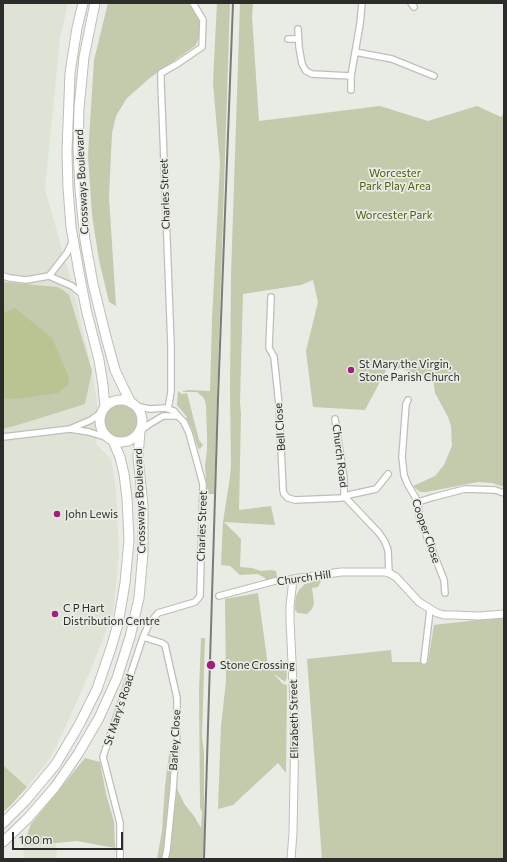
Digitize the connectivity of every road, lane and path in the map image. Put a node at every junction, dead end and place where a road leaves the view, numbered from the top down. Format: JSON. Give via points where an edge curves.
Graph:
{"nodes":[{"id":1,"x":83,"y":3,"type":"edge"},
{"id":2,"x":95,"y":3,"type":"edge"},
{"id":3,"x":193,"y":3,"type":"edge"},
{"id":4,"x":362,"y":3,"type":"edge"},
{"id":5,"x":298,"y":29,"type":"dead end"},
{"id":6,"x":288,"y":39,"type":"dead end"},
{"id":7,"x":298,"y":39,"type":"junction"},
{"id":8,"x":355,"y":52,"type":"junction"},
{"id":9,"x":351,"y":76,"type":"junction"},
{"id":10,"x":434,"y":76,"type":"dead end"},
{"id":11,"x":352,"y":90,"type":"dead end"},
{"id":12,"x":73,"y":238,"type":"junction"},
{"id":13,"x":3,"y":276,"type":"edge"},
{"id":14,"x":49,"y":276,"type":"junction"},
{"id":15,"x":84,"y":296,"type":"junction"},
{"id":16,"x":271,"y":297,"type":"dead end"},
{"id":17,"x":408,"y":400,"type":"dead end"},
{"id":18,"x":133,"y":404,"type":"junction"},
{"id":19,"x":103,"y":409,"type":"junction"},
{"id":20,"x":168,"y":409,"type":"junction"},
{"id":21,"x":178,"y":416,"type":"junction"},
{"id":22,"x":335,"y":419,"type":"dead end"},
{"id":23,"x":70,"y":429,"type":"junction"},
{"id":24,"x":140,"y":431,"type":"junction"},
{"id":25,"x":3,"y":437,"type":"edge"},
{"id":26,"x":110,"y":440,"type":"junction"},
{"id":27,"x":388,"y":474,"type":"dead end"},
{"id":28,"x":504,"y":493,"type":"edge"},
{"id":29,"x":344,"y":496,"type":"junction"},
{"id":30,"x":418,"y":502,"type":"junction"},
{"id":31,"x":389,"y":573,"type":"junction"},
{"id":32,"x":293,"y":579,"type":"junction"},
{"id":33,"x":445,"y":592,"type":"dead end"},
{"id":34,"x":219,"y":596,"type":"dead end"},
{"id":35,"x":430,"y":610,"type":"junction"},
{"id":36,"x":158,"y":613,"type":"joint"},
{"id":37,"x":504,"y":614,"type":"edge"},
{"id":38,"x":143,"y":637,"type":"junction"},
{"id":39,"x":424,"y":661,"type":"dead end"},
{"id":40,"x":3,"y":823,"type":"edge"},
{"id":41,"x":3,"y":842,"type":"edge"},
{"id":42,"x":120,"y":859,"type":"edge"},
{"id":43,"x":165,"y":859,"type":"edge"},
{"id":44,"x":291,"y":859,"type":"edge"}],
"edges":[{"from":1,"to":12,"type":"main road","name":"Crossways Boulevard","via":[[70,74],[68,111],[68,188]]},
{"from":2,"to":18,"type":"main road","name":"Crossways Boulevard","via":[[84,57],[79,108],[80,190],[85,240],[106,337],[115,370]]},
{"from":3,"to":20,"type":"street","name":"Charles Street","via":[[203,20],[202,47],[161,73],[172,345],[171,395]]},
{"from":4,"to":8,"type":"street"},
{"from":5,"to":7,"type":"street"},
{"from":6,"to":7,"type":"street"},
{"from":7,"to":9,"type":"street","via":[[302,64],[306,71],[312,74]]},
{"from":8,"to":9,"type":"street"},
{"from":8,"to":10,"type":"street","via":[[392,59]]},
{"from":9,"to":11,"type":"street"},
{"from":12,"to":14,"type":"street","via":[[67,253]]},
{"from":12,"to":15,"type":"main road","name":"Crossways Boulevard"},
{"from":13,"to":14,"type":"street","via":[[26,280]]},
{"from":14,"to":15,"type":"street","via":[[72,286]]},
{"from":15,"to":19,"type":"main road","name":"Crossways Boulevard","via":[[100,366],[104,390]]},
{"from":16,"to":29,"type":"street","name":"Bell Close","via":[[269,348],[274,357],[279,405],[283,492],[288,498],[295,500]]},
{"from":17,"to":30,"type":"street","name":"Cooper Close","via":[[402,466],[407,483]]},
{"from":18,"to":19,"type":"main road","via":[[117,400]]},
{"from":18,"to":20,"type":"street","via":[[150,409]]},
{"from":18,"to":24,"type":"main road","via":[[142,416]]},
{"from":19,"to":23,"type":"street","via":[[91,420]]},
{"from":19,"to":26,"type":"main road","via":[[100,427]]},
{"from":20,"to":21,"type":"street","name":"Charles Street"},
{"from":21,"to":24,"type":"street","via":[[163,416]]},
{"from":21,"to":36,"type":"street","name":"Charles Street","via":[[187,426],[203,484],[200,596],[195,602]]},
{"from":22,"to":29,"type":"street","name":"Church Road","via":[[344,478]]},
{"from":23,"to":25,"type":"street"},
{"from":23,"to":26,"type":"street","via":[[89,432]]},
{"from":24,"to":26,"type":"main road","via":[[128,442]]},
{"from":24,"to":41,"type":"main road","name":"Crossways Boulevard","via":[[138,457],[143,512],[143,553],[139,598],[117,678],[100,718],[78,754],[28,818]]},
{"from":26,"to":40,"type":"main road","name":"Crossways Boulevard","via":[[120,457],[124,474],[129,540],[118,624],[96,690],[80,725],[56,764]]},
{"from":27,"to":29,"type":"street","via":[[376,489]]},
{"from":28,"to":30,"type":"street","via":[[495,490],[465,489]]},
{"from":29,"to":31,"type":"street","name":"Church Road","via":[[385,542]]},
{"from":30,"to":33,"type":"street","name":"Cooper Close","via":[[419,516],[444,580]]},
{"from":31,"to":32,"type":"street","name":"Church Hill","via":[[341,572]]},
{"from":31,"to":35,"type":"street","via":[[396,577],[417,601]]},
{"from":32,"to":34,"type":"street","name":"Church Hill","via":[[275,581]]},
{"from":32,"to":44,"type":"street","name":"Elizabeth Street","via":[[290,620],[295,725]]},
{"from":35,"to":37,"type":"street","via":[[446,615]]},
{"from":35,"to":39,"type":"street"},
{"from":36,"to":38,"type":"street","name":"St Mary's Road"},
{"from":38,"to":42,"type":"street","name":"St Mary's Road","via":[[103,758],[120,823]]},
{"from":38,"to":43,"type":"street","name":"Barley Close","via":[[165,646],[177,698],[173,790]]}]}
